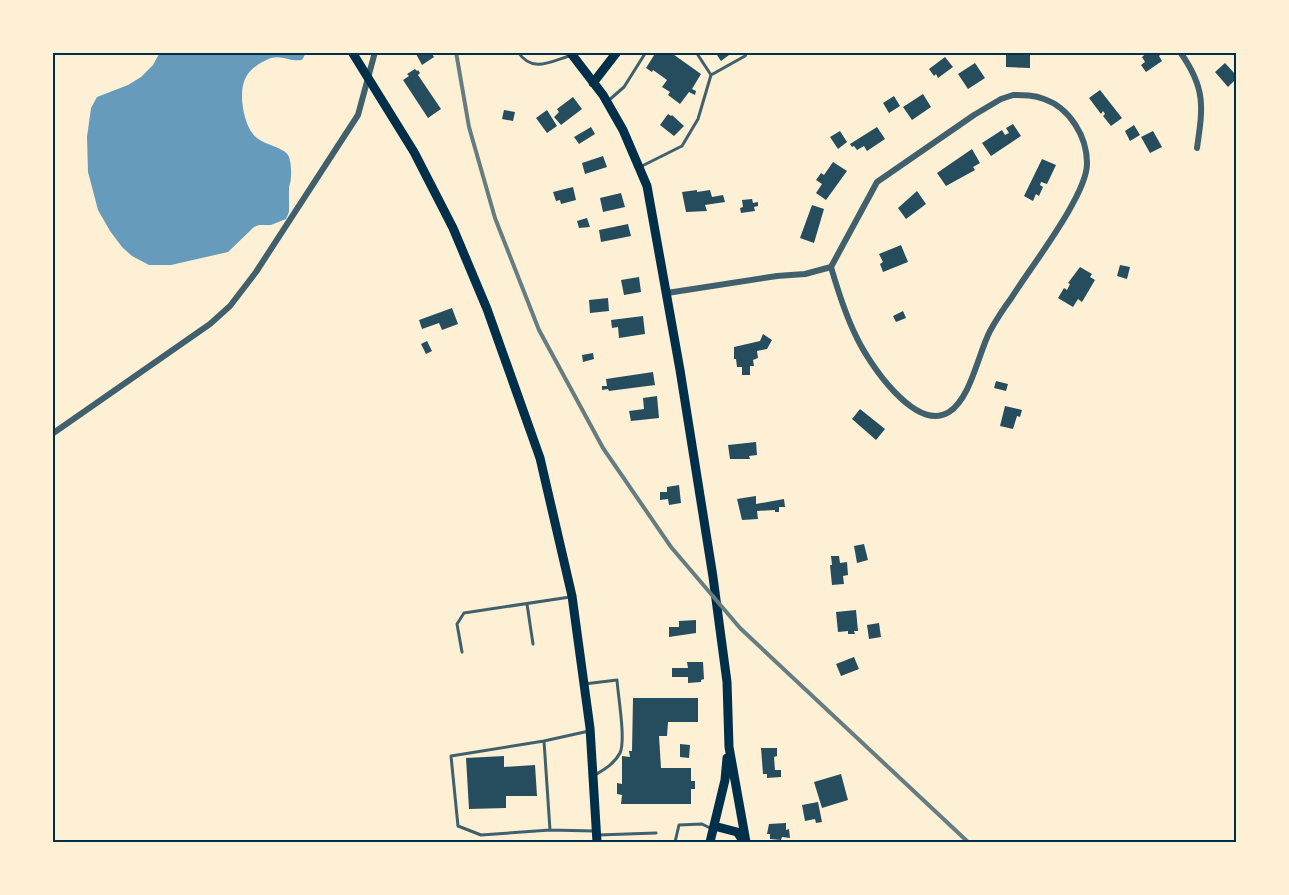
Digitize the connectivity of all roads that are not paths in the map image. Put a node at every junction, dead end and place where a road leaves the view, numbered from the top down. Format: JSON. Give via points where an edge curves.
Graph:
{"nodes":[{"id":1,"x":352,"y":52,"type":"edge"},
{"id":2,"x":375,"y":52,"type":"edge"},
{"id":3,"x":518,"y":52,"type":"edge"},
{"id":4,"x":617,"y":52,"type":"edge"},
{"id":5,"x":646,"y":52,"type":"edge"},
{"id":6,"x":696,"y":52,"type":"edge"},
{"id":7,"x":747,"y":52,"type":"edge"},
{"id":8,"x":1180,"y":52,"type":"edge"},
{"id":9,"x":571,"y":54,"type":"edge"},
{"id":10,"x":711,"y":75,"type":"junction"},
{"id":11,"x":369,"y":78,"type":"junction"},
{"id":12,"x":593,"y":83,"type":"junction"},
{"id":13,"x":607,"y":102,"type":"junction"},
{"id":14,"x":1197,"y":148,"type":"dead end"},
{"id":15,"x":640,"y":167,"type":"junction"},
{"id":16,"x":831,"y":267,"type":"junction"},
{"id":17,"x":667,"y":293,"type":"junction"},
{"id":18,"x":52,"y":434,"type":"edge"},
{"id":19,"x":572,"y":596,"type":"junction"},
{"id":20,"x":527,"y":604,"type":"junction"},
{"id":21,"x":533,"y":644,"type":"dead end"},
{"id":22,"x":462,"y":652,"type":"dead end"},
{"id":23,"x":584,"y":684,"type":"junction"},
{"id":24,"x":591,"y":731,"type":"junction"},
{"id":25,"x":544,"y":741,"type":"junction"},
{"id":26,"x":729,"y":747,"type":"junction"},
{"id":27,"x":593,"y":776,"type":"junction"},
{"id":28,"x":714,"y":828,"type":"junction"},
{"id":29,"x":550,"y":830,"type":"junction"},
{"id":30,"x":656,"y":833,"type":"dead end"},
{"id":31,"x":596,"y":836,"type":"edge"},
{"id":32,"x":712,"y":842,"type":"edge"},
{"id":33,"x":675,"y":843,"type":"edge"},
{"id":34,"x":745,"y":843,"type":"edge"}],
"edges":[{"from":1,"to":11,"type":"main road"},
{"from":2,"to":11,"type":"street"},
{"from":3,"to":9,"type":"lane","via":[[523,60],[536,66]]},
{"from":4,"to":12,"type":"main road"},
{"from":5,"to":13,"type":"lane","via":[[624,87]]},
{"from":6,"to":10,"type":"lane"},
{"from":7,"to":10,"type":"lane"},
{"from":8,"to":14,"type":"street","via":[[1202,95]]},
{"from":9,"to":12,"type":"main road"},
{"from":10,"to":15,"type":"lane","via":[[698,119],[682,146]]},
{"from":11,"to":18,"type":"street","via":[[358,115],[230,306]]},
{"from":11,"to":19,"type":"main road","via":[[438,198],[484,300],[540,458]]},
{"from":12,"to":13,"type":"main road"},
{"from":13,"to":15,"type":"main road"},
{"from":15,"to":17,"type":"main road"},
{"from":16,"to":16,"type":"street","via":[[853,331],[881,376],[924,415],[950,411],[967,388],[989,333],[1079,193],[1087,166],[1086,149],[1071,117],[1046,99],[1013,95],[1001,99],[877,182]]},
{"from":16,"to":17,"type":"street"},
{"from":17,"to":26,"type":"main road","via":[[714,584],[727,682]]},
{"from":19,"to":20,"type":"lane"},
{"from":19,"to":23,"type":"main road"},
{"from":20,"to":21,"type":"lane"},
{"from":20,"to":22,"type":"lane","via":[[464,612],[457,624]]},
{"from":23,"to":24,"type":"main road"},
{"from":23,"to":27,"type":"lane","via":[[617,680],[622,722],[621,750],[611,765]]},
{"from":24,"to":25,"type":"lane"},
{"from":24,"to":27,"type":"main road"},
{"from":25,"to":29,"type":"lane"},
{"from":25,"to":29,"type":"lane","via":[[451,756],[458,826],[481,835]]},
{"from":26,"to":28,"type":"main road"},
{"from":26,"to":34,"type":"main road"},
{"from":27,"to":31,"type":"main road"},
{"from":28,"to":32,"type":"main road"},
{"from":28,"to":33,"type":"lane","via":[[679,825]]},
{"from":28,"to":34,"type":"main road","via":[[737,832]]},
{"from":29,"to":31,"type":"lane"},
{"from":30,"to":31,"type":"lane"}]}
